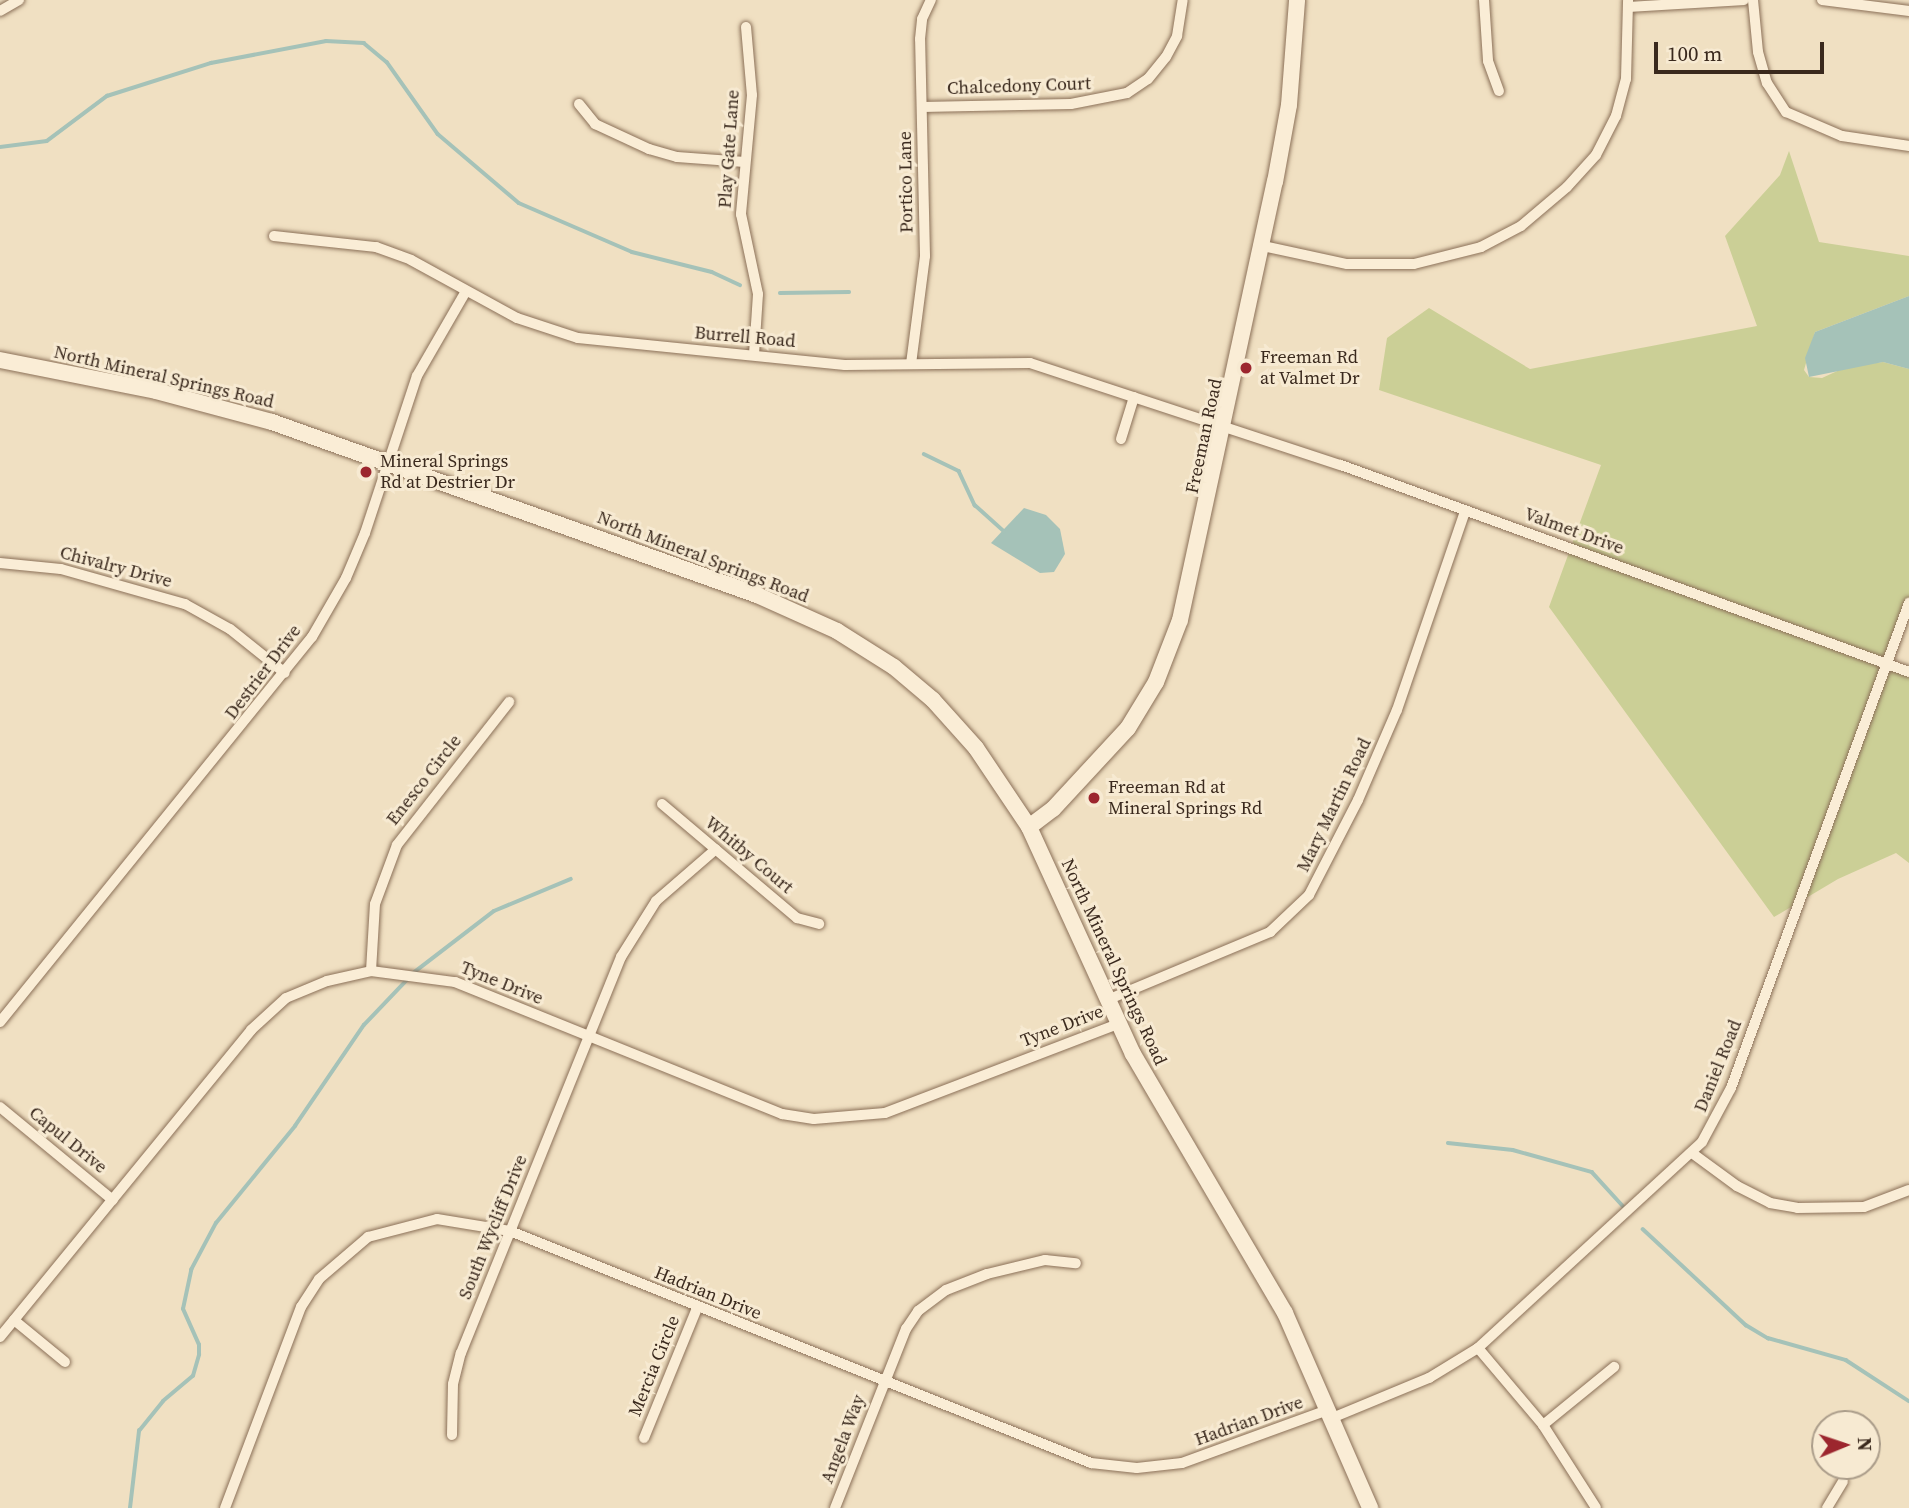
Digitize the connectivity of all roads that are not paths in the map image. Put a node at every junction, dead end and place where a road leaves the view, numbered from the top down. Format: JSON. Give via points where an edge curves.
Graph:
{"nodes":[{"id":1,"x":19,"y":0,"type":"edge"},
{"id":2,"x":931,"y":0,"type":"edge"},
{"id":3,"x":1184,"y":0,"type":"edge"},
{"id":4,"x":1297,"y":0,"type":"edge"},
{"id":5,"x":1483,"y":0,"type":"edge"},
{"id":6,"x":1744,"y":0,"type":"edge"},
{"id":7,"x":1753,"y":0,"type":"edge"},
{"id":8,"x":1822,"y":0,"type":"edge"},
{"id":9,"x":1629,"y":3,"type":"edge"},
{"id":10,"x":0,"y":10,"type":"edge"},
{"id":11,"x":1909,"y":11,"type":"edge"},
{"id":12,"x":746,"y":27,"type":"dead end"},
{"id":13,"x":1499,"y":91,"type":"dead end"},
{"id":14,"x":579,"y":104,"type":"dead end"},
{"id":15,"x":922,"y":107,"type":"junction"},
{"id":16,"x":1909,"y":146,"type":"edge"},
{"id":17,"x":745,"y":162,"type":"junction"},
{"id":18,"x":274,"y":236,"type":"dead end"},
{"id":19,"x":1263,"y":246,"type":"junction"},
{"id":20,"x":466,"y":291,"type":"junction"},
{"id":21,"x":754,"y":355,"type":"junction"},
{"id":22,"x":0,"y":360,"type":"edge"},
{"id":23,"x":912,"y":364,"type":"junction"},
{"id":24,"x":1134,"y":397,"type":"junction"},
{"id":25,"x":1225,"y":428,"type":"junction"},
{"id":26,"x":1121,"y":439,"type":"dead end"},
{"id":27,"x":387,"y":463,"type":"junction"},
{"id":28,"x":1465,"y":511,"type":"junction"},
{"id":29,"x":0,"y":563,"type":"edge"},
{"id":30,"x":1909,"y":603,"type":"edge"},
{"id":31,"x":1885,"y":662,"type":"junction"},
{"id":32,"x":1909,"y":672,"type":"edge"},
{"id":33,"x":285,"y":673,"type":"junction"},
{"id":34,"x":509,"y":702,"type":"dead end"},
{"id":35,"x":662,"y":804,"type":"dead end"},
{"id":36,"x":1029,"y":827,"type":"junction"},
{"id":37,"x":716,"y":849,"type":"junction"},
{"id":38,"x":818,"y":924,"type":"dead end"},
{"id":39,"x":371,"y":971,"type":"junction"},
{"id":40,"x":1107,"y":999,"type":"junction"},
{"id":41,"x":0,"y":1022,"type":"edge"},
{"id":42,"x":1118,"y":1024,"type":"junction"},
{"id":43,"x":589,"y":1037,"type":"junction"},
{"id":44,"x":0,"y":1107,"type":"edge"},
{"id":45,"x":1692,"y":1153,"type":"junction"},
{"id":46,"x":1909,"y":1190,"type":"edge"},
{"id":47,"x":113,"y":1200,"type":"junction"},
{"id":48,"x":510,"y":1231,"type":"junction"},
{"id":49,"x":1076,"y":1263,"type":"dead end"},
{"id":50,"x":697,"y":1308,"type":"junction"},
{"id":51,"x":14,"y":1320,"type":"junction"},
{"id":52,"x":0,"y":1337,"type":"edge"},
{"id":53,"x":1478,"y":1348,"type":"junction"},
{"id":54,"x":65,"y":1362,"type":"dead end"},
{"id":55,"x":1614,"y":1367,"type":"dead end"},
{"id":56,"x":883,"y":1382,"type":"junction"},
{"id":57,"x":1330,"y":1414,"type":"junction"},
{"id":58,"x":1543,"y":1425,"type":"junction"},
{"id":59,"x":452,"y":1435,"type":"dead end"},
{"id":60,"x":644,"y":1438,"type":"dead end"},
{"id":61,"x":1843,"y":1481,"type":"dead end"},
{"id":62,"x":225,"y":1508,"type":"edge"},
{"id":63,"x":835,"y":1508,"type":"edge"},
{"id":64,"x":1370,"y":1508,"type":"edge"},
{"id":65,"x":1597,"y":1508,"type":"edge"},
{"id":66,"x":1827,"y":1508,"type":"edge"}],
"edges":[{"from":1,"to":10,"type":"street"},
{"from":2,"to":15,"type":"street","name":"Portico Lane","via":[[922,19]]},
{"from":3,"to":15,"type":"street","name":"Chalcedony Court","via":[[1177,36],[1166,57],[1148,79],[1127,93],[1072,104]]},
{"from":4,"to":19,"type":"street","name":"Freeman Road","via":[[1289,104]]},
{"from":5,"to":13,"type":"street","via":[[1488,61]]},
{"from":6,"to":9,"type":"street"},
{"from":7,"to":16,"type":"street","via":[[1758,52],[1767,83],[1786,112],[1842,136]]},
{"from":8,"to":11,"type":"street"},
{"from":9,"to":19,"type":"street","via":[[1626,79],[1610,128],[1598,152],[1567,187],[1521,226],[1481,247],[1414,264],[1347,264]]},
{"from":12,"to":17,"type":"street","name":"Play Gate Lane","via":[[752,68]]},
{"from":14,"to":17,"type":"street","via":[[595,124],[649,149],[677,157]]},
{"from":15,"to":23,"type":"street","name":"Portico Lane","via":[[925,256]]},
{"from":17,"to":21,"type":"street","name":"Play Gate Lane","via":[[742,225],[758,294]]},
{"from":18,"to":20,"type":"street","name":"Burrell Road","via":[[376,247],[411,260]]},
{"from":19,"to":25,"type":"street","name":"Freeman Road"},
{"from":20,"to":21,"type":"street","name":"Burrell Road","via":[[558,334]]},
{"from":20,"to":27,"type":"street","name":"Destrier Drive","via":[[417,376]]},
{"from":21,"to":23,"type":"street","name":"Burrell Road","via":[[845,365]]},
{"from":22,"to":27,"type":"street","name":"North Mineral Springs Road","via":[[231,409]]},
{"from":23,"to":24,"type":"street","name":"Burrell Road","via":[[1030,363]]},
{"from":24,"to":25,"type":"street","name":"Burrell Road"},
{"from":24,"to":26,"type":"street"},
{"from":25,"to":28,"type":"street","name":"Valmet Drive"},
{"from":25,"to":36,"type":"street","name":"Freeman Road","via":[[1191,583],[1156,682],[1109,750]]},
{"from":27,"to":33,"type":"street","name":"Destrier Drive","via":[[346,578]]},
{"from":27,"to":36,"type":"street","name":"North Mineral Springs Road","via":[[757,595],[848,638],[894,667],[956,724]]},
{"from":28,"to":31,"type":"street","name":"Valmet Drive"},
{"from":28,"to":40,"type":"street","name":"Mary Martin Road","via":[[1392,722],[1309,895],[1270,932]]},
{"from":29,"to":33,"type":"street","name":"Chivalry Drive","via":[[61,569],[185,604],[230,629]]},
{"from":30,"to":31,"type":"street","name":"Daniel Road"},
{"from":31,"to":32,"type":"street","name":"Valmet Drive"},
{"from":31,"to":45,"type":"street","name":"Daniel Road","via":[[1731,1088]]},
{"from":33,"to":41,"type":"street","name":"Destrier Drive"},
{"from":34,"to":39,"type":"street","name":"Enesco Circle","via":[[397,845],[376,904]]},
{"from":35,"to":37,"type":"street","name":"Whitby Court"},
{"from":36,"to":40,"type":"street","name":"North Mineral Springs Road"},
{"from":37,"to":38,"type":"street","name":"Whitby Court","via":[[797,918]]},
{"from":37,"to":43,"type":"street","name":"South Wycliff Drive","via":[[643,917]]},
{"from":39,"to":43,"type":"street","name":"Tyne Drive","via":[[455,982]]},
{"from":39,"to":47,"type":"street","name":"Tyne Drive","via":[[311,987],[268,1013]]},
{"from":40,"to":42,"type":"street","name":"North Mineral Springs Road"},
{"from":42,"to":43,"type":"street","name":"Tyne Drive","via":[[885,1113],[834,1120],[782,1114]]},
{"from":42,"to":57,"type":"street","name":"North Mineral Springs Road","via":[[1157,1099],[1274,1293]]},
{"from":43,"to":48,"type":"street","name":"South Wycliff Drive"},
{"from":44,"to":47,"type":"street","name":"Capul Drive"},
{"from":45,"to":46,"type":"street","via":[[1737,1186],[1770,1203],[1797,1209],[1864,1207]]},
{"from":45,"to":53,"type":"street","name":"Daniel Road"},
{"from":47,"to":51,"type":"street","name":"Tyne Drive"},
{"from":48,"to":50,"type":"street","name":"Hadrian Drive"},
{"from":48,"to":59,"type":"street","name":"South Wycliff Drive","via":[[456,1370]]},
{"from":48,"to":62,"type":"street","name":"Hadrian Drive","via":[[465,1220],[410,1223],[368,1237],[328,1268],[301,1307]]},
{"from":49,"to":56,"type":"street","name":"Angela Way","via":[[1045,1260],[946,1290],[911,1319]]},
{"from":50,"to":56,"type":"street","name":"Hadrian Drive"},
{"from":50,"to":60,"type":"street","name":"Mercia Circle"},
{"from":51,"to":52,"type":"street","name":"Tyne Drive"},
{"from":51,"to":54,"type":"street"},
{"from":53,"to":57,"type":"street","name":"Daniel Road","via":[[1419,1383]]},
{"from":53,"to":58,"type":"street"},
{"from":55,"to":58,"type":"street"},
{"from":56,"to":57,"type":"street","name":"Hadrian Drive","via":[[1063,1454],[1119,1467],[1182,1463]]},
{"from":56,"to":63,"type":"street","name":"Angela Way"},
{"from":57,"to":64,"type":"street","name":"North Mineral Springs Road"},
{"from":58,"to":65,"type":"street"},
{"from":61,"to":66,"type":"street"}]}
